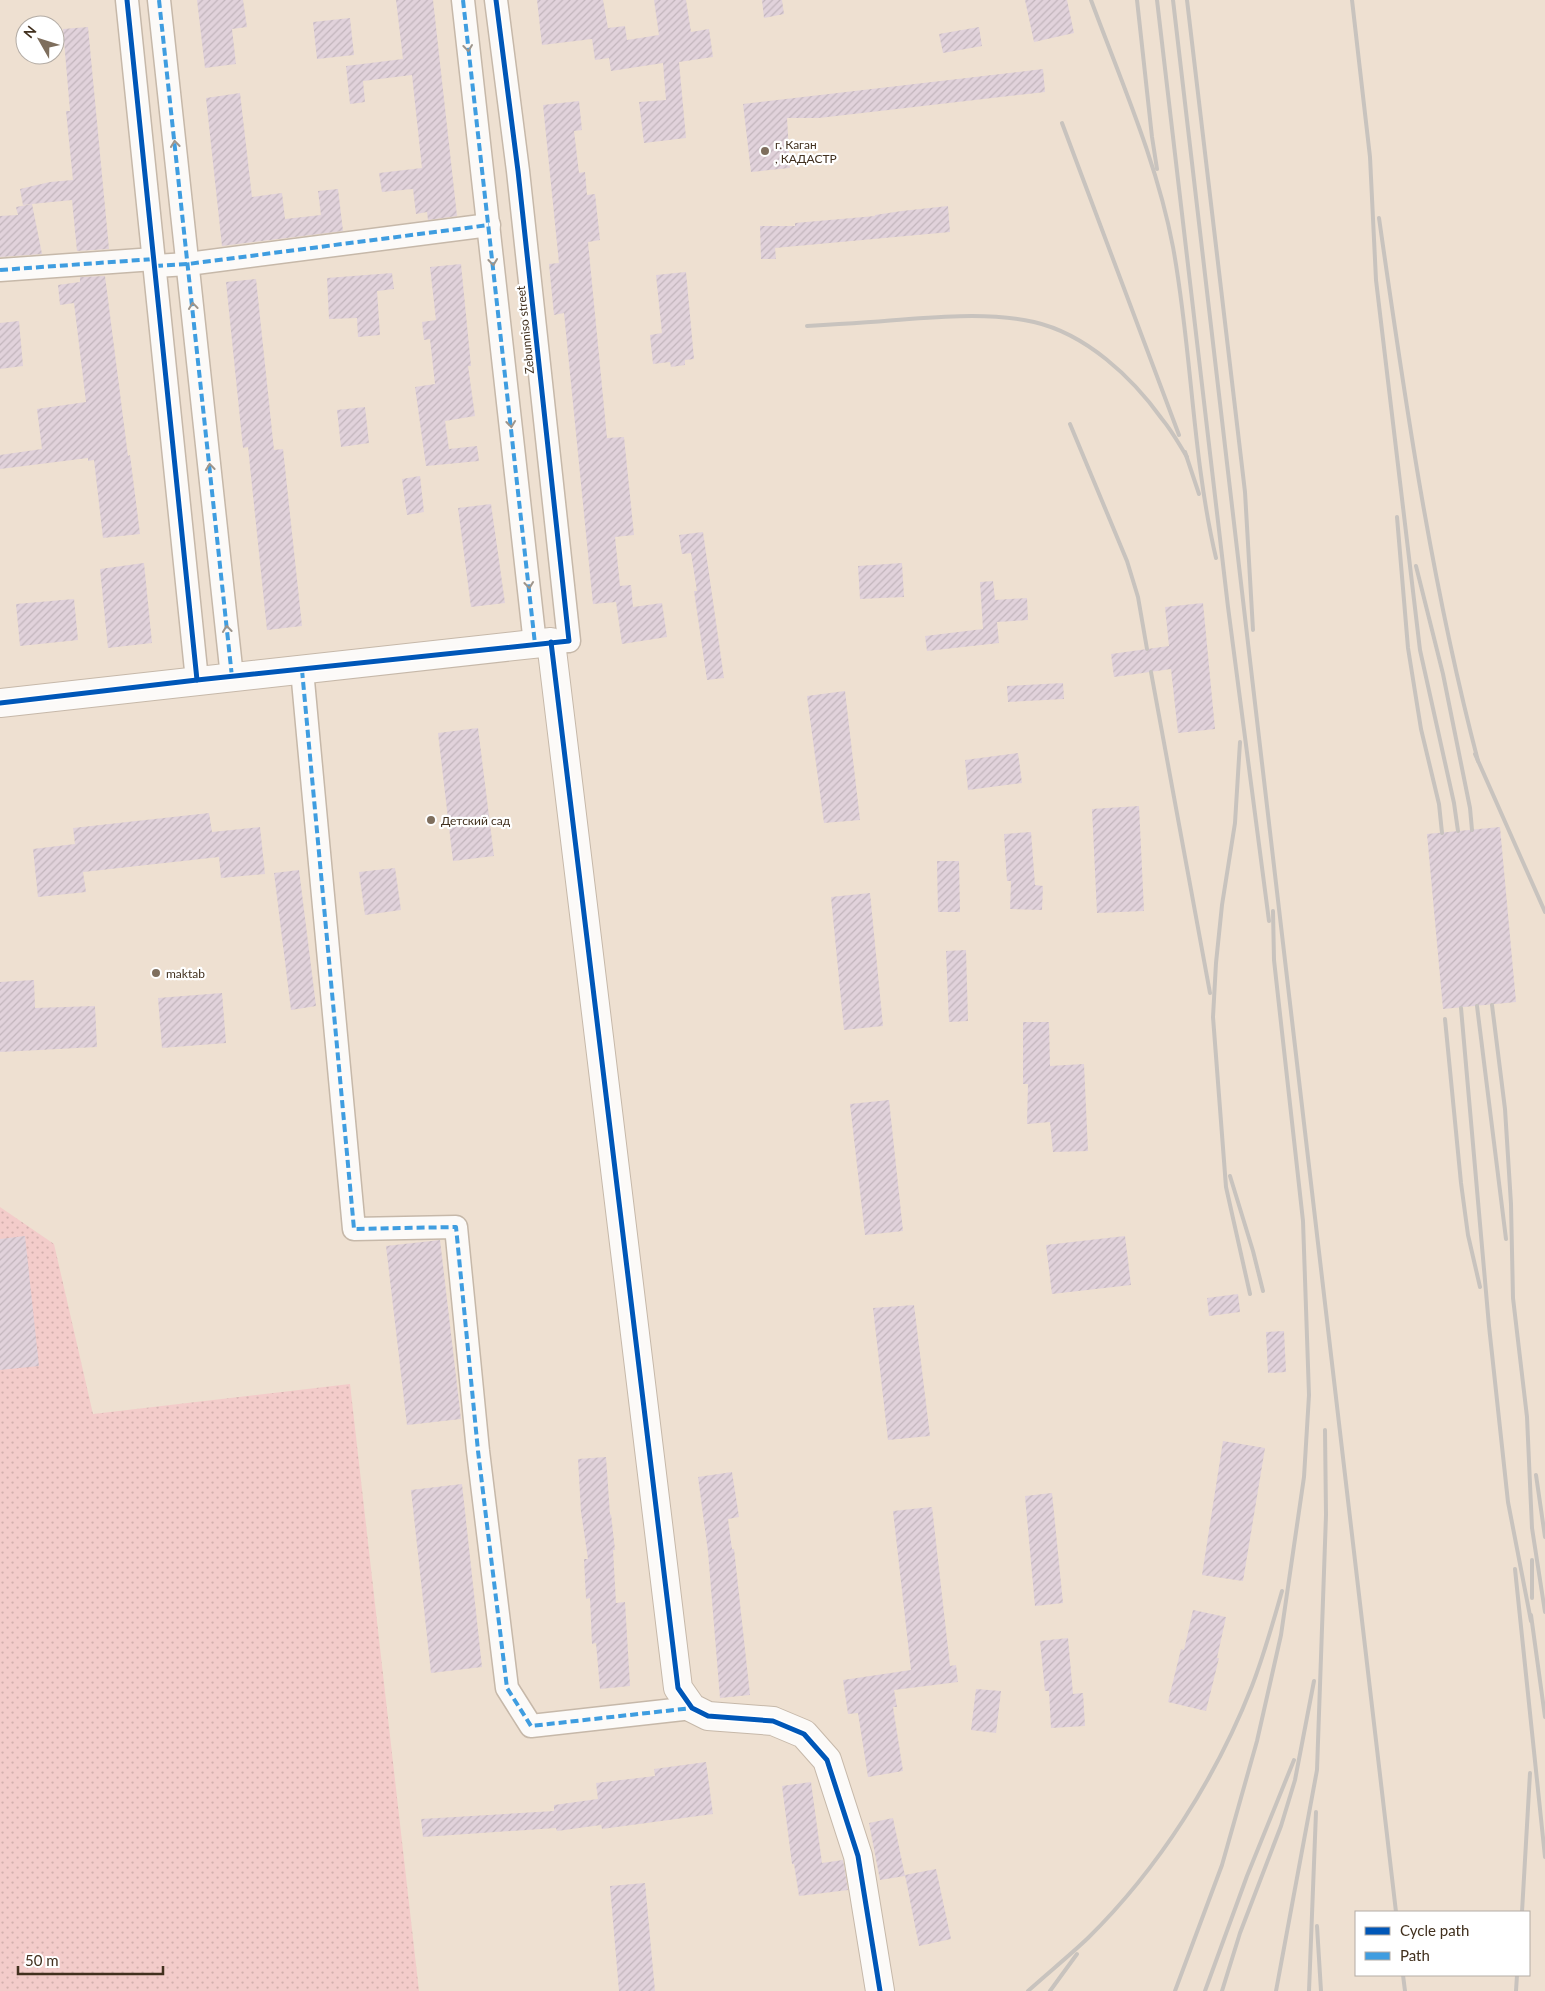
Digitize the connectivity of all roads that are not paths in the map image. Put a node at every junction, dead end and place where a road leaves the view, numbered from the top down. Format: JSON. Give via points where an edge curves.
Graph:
{"nodes":[{"id":1,"x":463,"y":0,"type":"edge"},
{"id":2,"x":496,"y":0,"type":"edge"},
{"id":3,"x":158,"y":1,"type":"edge"},
{"id":4,"x":130,"y":3,"type":"edge"},
{"id":5,"x":489,"y":225,"type":"junction"},
{"id":6,"x":154,"y":263,"type":"junction"},
{"id":7,"x":188,"y":264,"type":"junction"},
{"id":8,"x":0,"y":270,"type":"edge"},
{"id":9,"x":543,"y":643,"type":"junction"},
{"id":10,"x":302,"y":670,"type":"junction"},
{"id":11,"x":232,"y":677,"type":"junction"},
{"id":12,"x":197,"y":680,"type":"junction"},
{"id":13,"x":0,"y":703,"type":"edge"},
{"id":14,"x":692,"y":1708,"type":"junction"},
{"id":15,"x":880,"y":1991,"type":"edge"}],
"edges":[{"from":1,"to":5,"type":"street","name":"Zebunniso street","one_way":true},
{"from":2,"to":9,"type":"street","name":"Zebunniso street","via":[[518,171],[569,641]]},
{"from":7,"to":3,"type":"street","one_way":true},
{"from":4,"to":6,"type":"street"},
{"from":5,"to":7,"type":"street"},
{"from":5,"to":9,"type":"street","name":"Zebunniso street","one_way":true},
{"from":6,"to":7,"type":"street"},
{"from":6,"to":8,"type":"street"},
{"from":6,"to":12,"type":"street"},
{"from":11,"to":7,"type":"street","one_way":true},
{"from":9,"to":10,"type":"street"},
{"from":9,"to":14,"type":"street","via":[[678,1688]]},
{"from":10,"to":11,"type":"street"},
{"from":10,"to":14,"type":"street","via":[[354,1229],[456,1227],[478,1451],[507,1688],[531,1726]]},
{"from":11,"to":12,"type":"street"},
{"from":12,"to":13,"type":"street"},
{"from":14,"to":15,"type":"street","via":[[708,1716],[773,1721],[804,1734],[827,1760],[858,1856]]}]}
